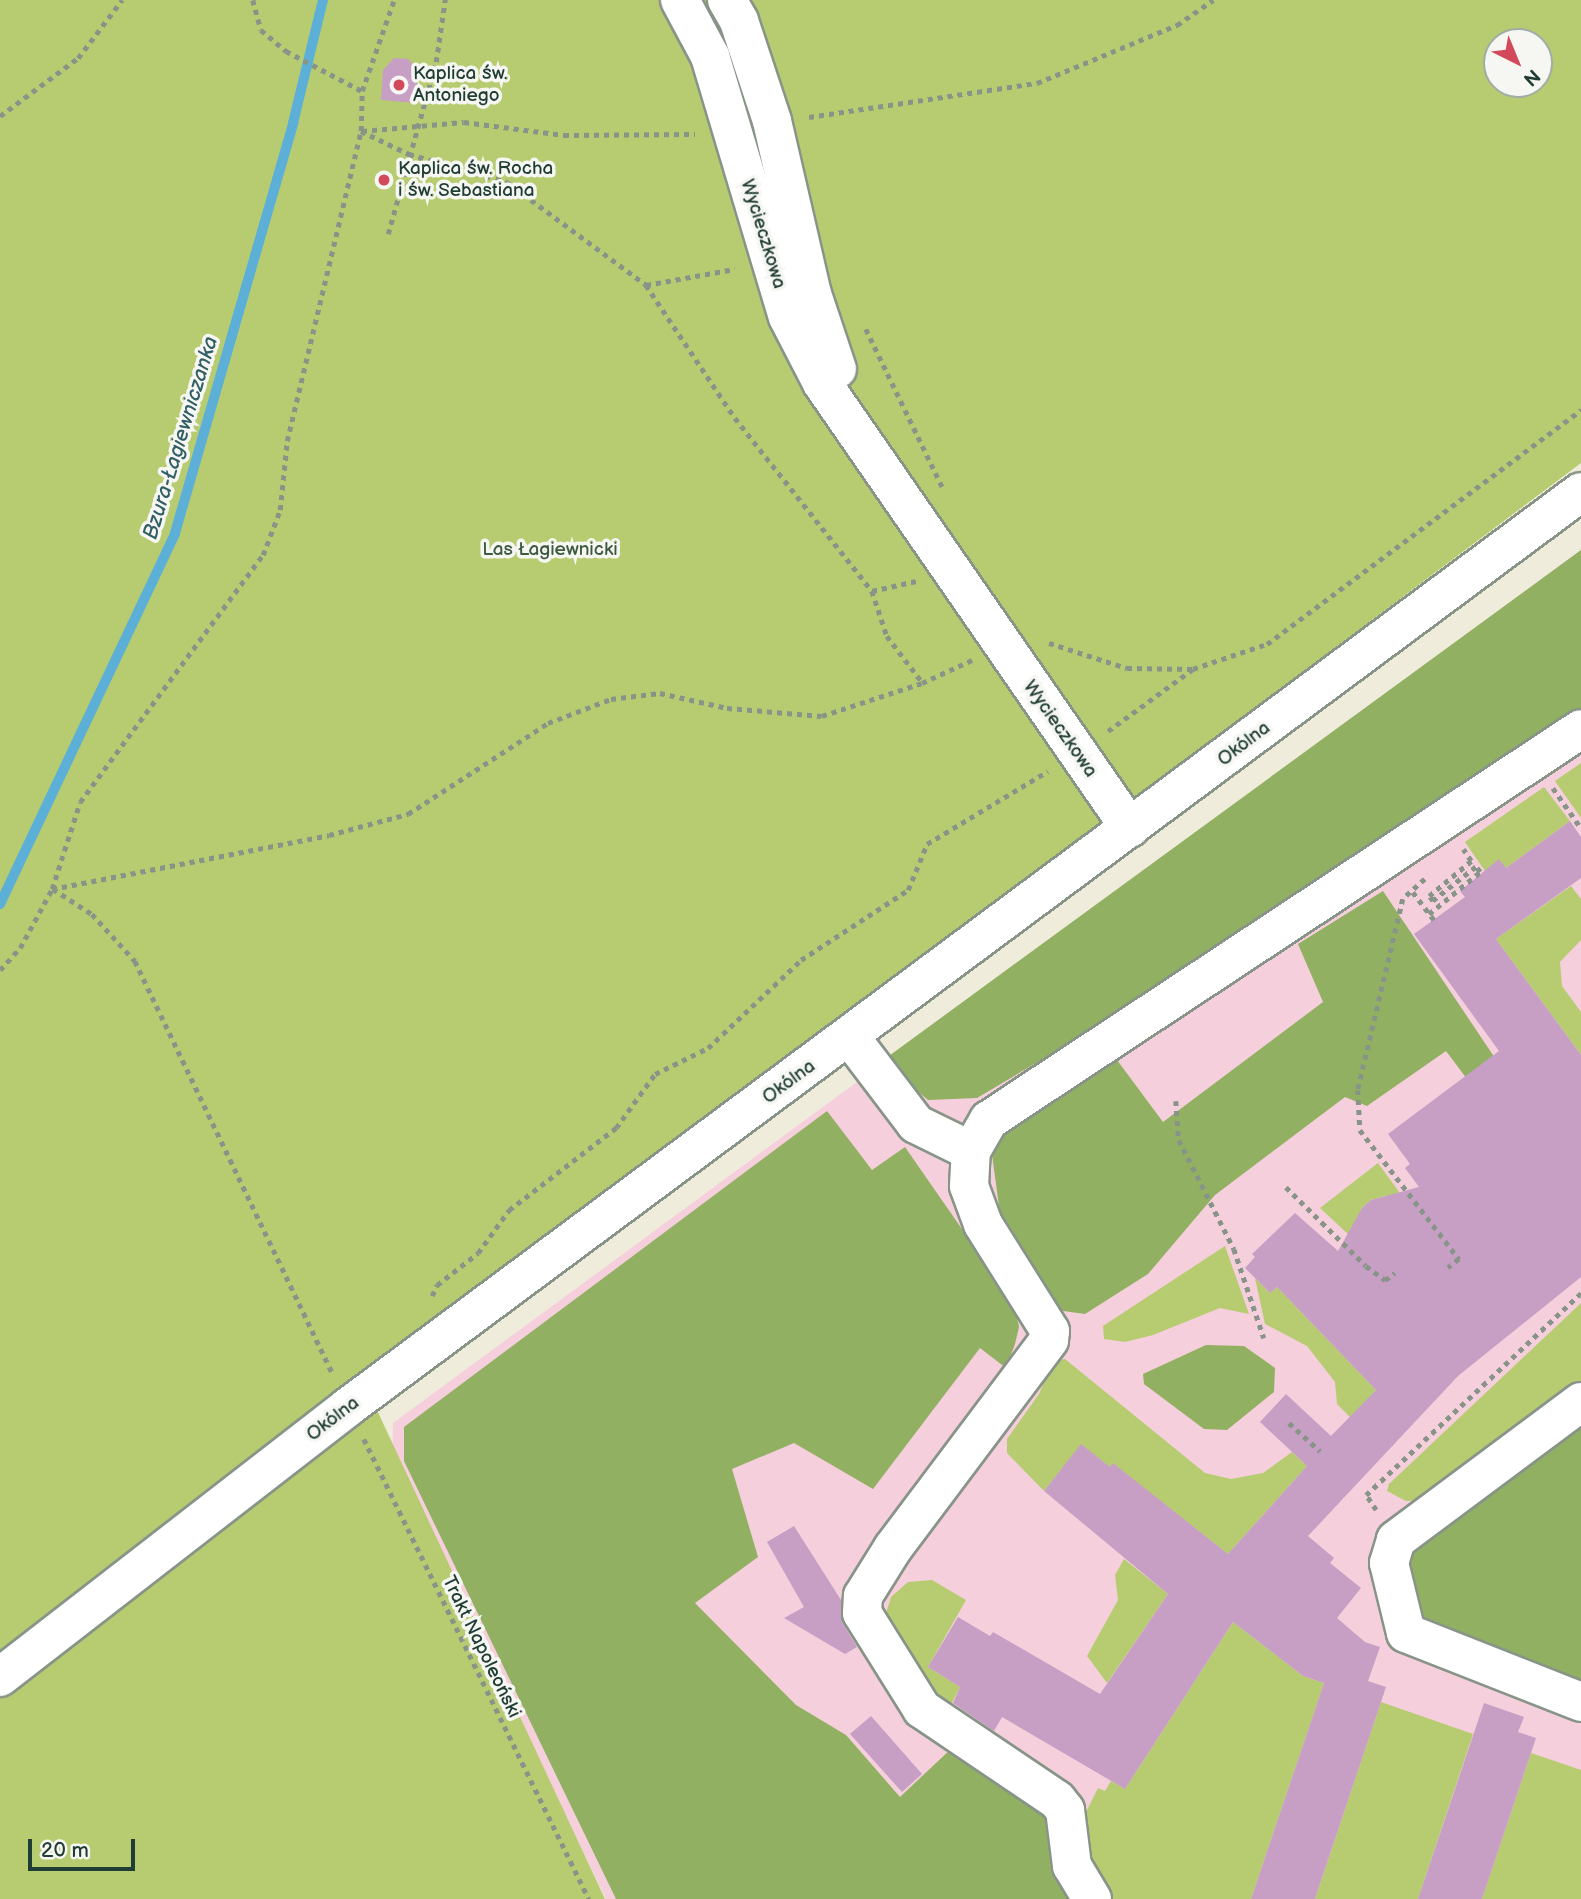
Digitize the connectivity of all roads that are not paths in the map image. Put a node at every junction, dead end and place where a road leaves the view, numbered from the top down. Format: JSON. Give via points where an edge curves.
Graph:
{"nodes":[{"id":1,"x":680,"y":0,"type":"edge"},
{"id":2,"x":727,"y":0,"type":"edge"},
{"id":3,"x":872,"y":455,"type":"junction"},
{"id":4,"x":1581,"y":492,"type":"edge"},
{"id":5,"x":1581,"y":729,"type":"edge"},
{"id":6,"x":1130,"y":828,"type":"junction"},
{"id":7,"x":850,"y":1037,"type":"junction"},
{"id":8,"x":971,"y":1151,"type":"junction"},
{"id":9,"x":1581,"y":1402,"type":"edge"},
{"id":10,"x":0,"y":1677,"type":"edge"},
{"id":11,"x":1581,"y":1702,"type":"edge"},
{"id":12,"x":1092,"y":1899,"type":"edge"}],
"edges":[{"from":1,"to":3,"type":"street","name":"Wycieczkowa","via":[[710,55],[788,317],[822,383]]},
{"from":2,"to":3,"type":"street","name":"Wycieczkowa","via":[[739,21],[772,121],[811,294]]},
{"from":3,"to":6,"type":"street","name":"Wycieczkowa"},
{"from":4,"to":6,"type":"street","name":"Okólna"},
{"from":5,"to":8,"type":"street","via":[[989,1120]]},
{"from":6,"to":7,"type":"street","name":"Okólna"},
{"from":7,"to":8,"type":"street","via":[[916,1124]]},
{"from":7,"to":10,"type":"street","name":"Okólna","via":[[348,1407]]},
{"from":8,"to":12,"type":"street","via":[[970,1186],[983,1224],[1050,1331],[1049,1340],[893,1548],[863,1596],[862,1613],[922,1709],[1057,1800],[1065,1810],[1072,1866]]},
{"from":9,"to":11,"type":"street","via":[[1396,1540],[1389,1563],[1406,1633]]}]}
